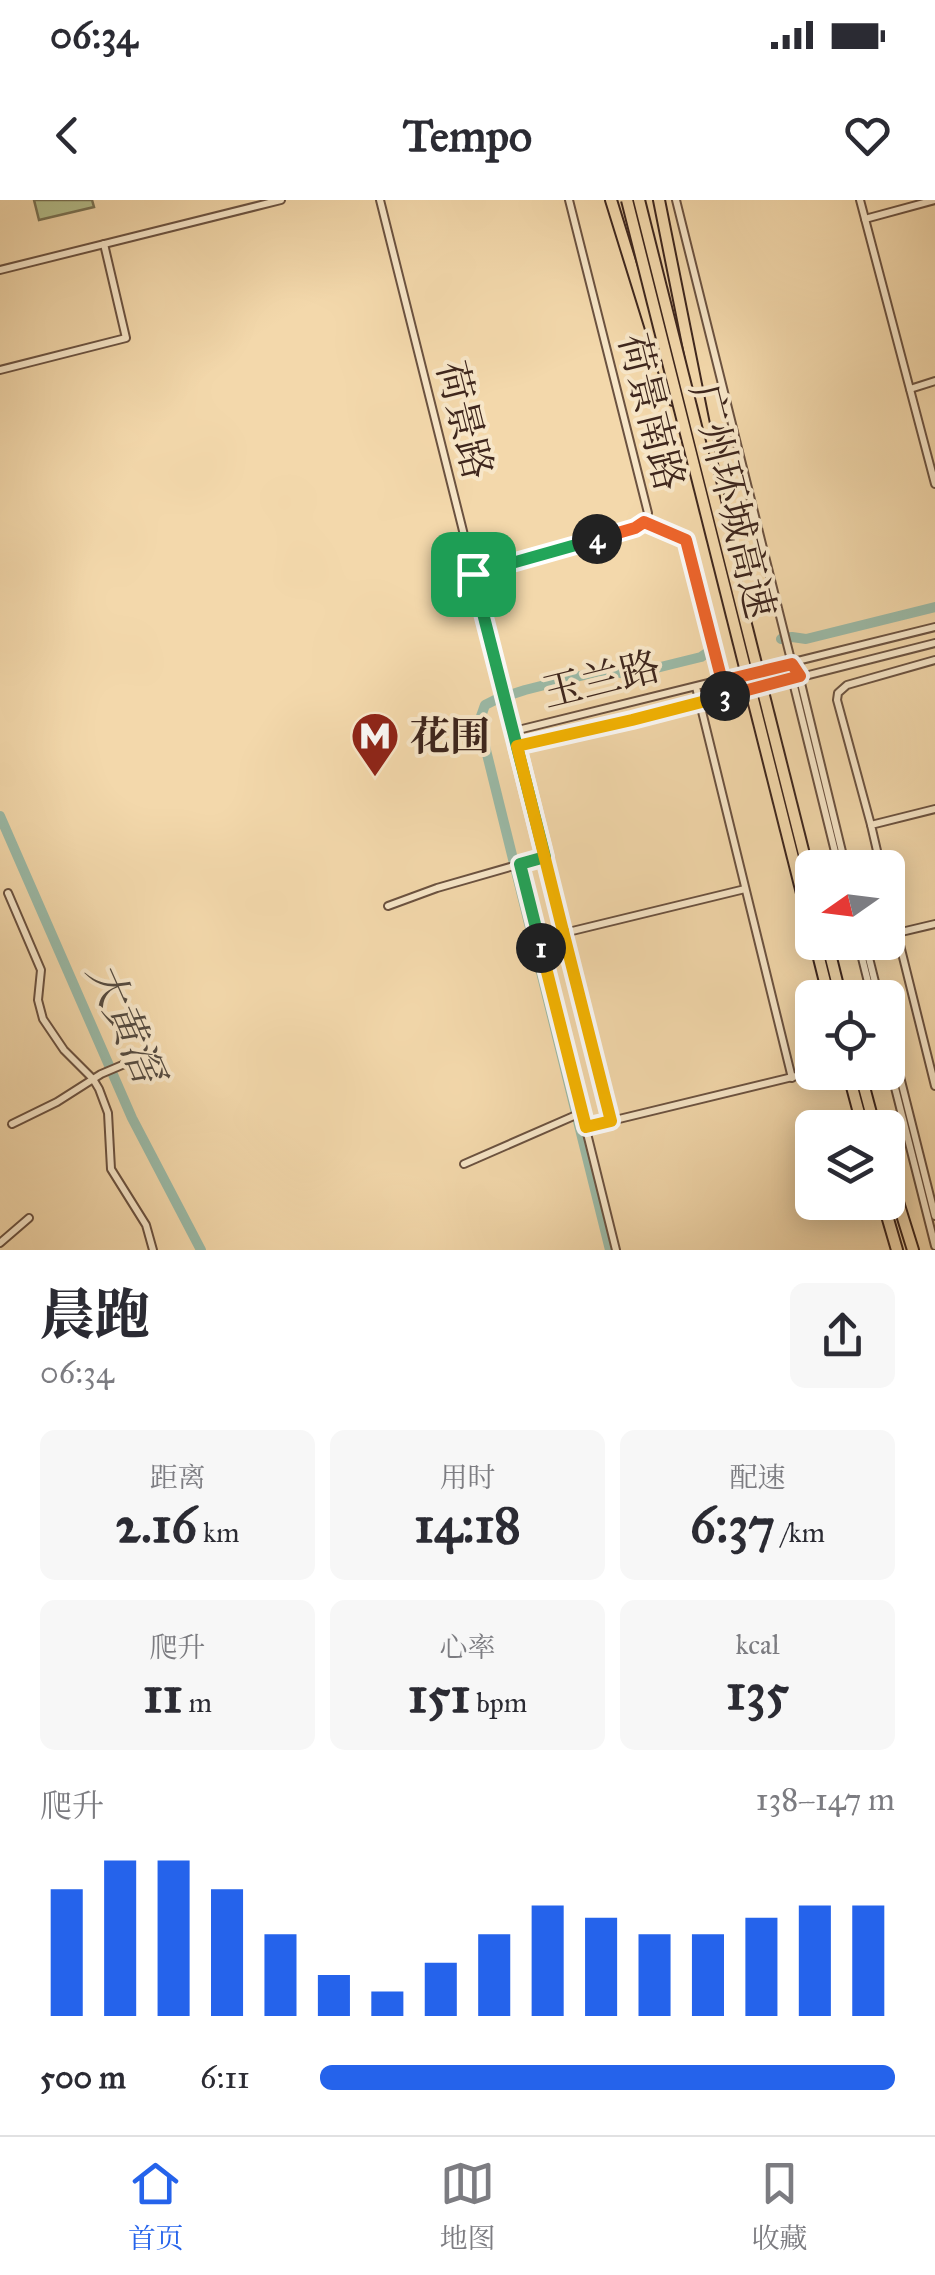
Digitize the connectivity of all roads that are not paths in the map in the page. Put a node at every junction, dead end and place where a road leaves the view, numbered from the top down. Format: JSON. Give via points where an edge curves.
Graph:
{"nodes":[{"id":1,"x":280,"y":200,"type":"edge"},
{"id":2,"x":380,"y":200,"type":"edge"},
{"id":3,"x":569,"y":200,"type":"edge"},
{"id":4,"x":612,"y":200,"type":"edge"},
{"id":5,"x":627,"y":200,"type":"edge"},
{"id":6,"x":638,"y":200,"type":"edge"},
{"id":7,"x":656,"y":200,"type":"edge"},
{"id":8,"x":676,"y":200,"type":"edge"},
{"id":9,"x":860,"y":200,"type":"edge"},
{"id":10,"x":935,"y":200,"type":"edge"},
{"id":11,"x":866,"y":219,"type":"junction"},
{"id":12,"x":104,"y":244,"type":"junction"},
{"id":13,"x":0,"y":270,"type":"edge"},
{"id":14,"x":0,"y":370,"type":"edge"},
{"id":15,"x":935,"y":381,"type":"edge"},
{"id":16,"x":910,"y":388,"type":"junction"},
{"id":17,"x":934,"y":478,"type":"edge"},
{"id":18,"x":644,"y":522,"type":"junction"},
{"id":19,"x":714,"y":549,"type":"junction"},
{"id":20,"x":473,"y":574,"type":"junction"},
{"id":21,"x":738,"y":598,"type":"junction"},
{"id":22,"x":935,"y":627,"type":"edge"},
{"id":23,"x":935,"y":643,"type":"edge"},
{"id":24,"x":935,"y":660,"type":"edge"},
{"id":25,"x":792,"y":664,"type":"junction"},
{"id":26,"x":796,"y":677,"type":"junction"},
{"id":27,"x":722,"y":681,"type":"junction"},
{"id":28,"x":696,"y":687,"type":"junction"},
{"id":29,"x":700,"y":702,"type":"junction"},
{"id":30,"x":514,"y":731,"type":"junction"},
{"id":31,"x":517,"y":746,"type":"junction"},
{"id":32,"x":935,"y":809,"type":"edge"},
{"id":33,"x":871,"y":826,"type":"junction"},
{"id":34,"x":803,"y":850,"type":"edge"},
{"id":35,"x":839,"y":850,"type":"edge"},
{"id":36,"x":877,"y":850,"type":"edge"},
{"id":37,"x":545,"y":857,"type":"junction"},
{"id":38,"x":520,"y":864,"type":"junction"},
{"id":39,"x":795,"y":864,"type":"edge"},
{"id":40,"x":745,"y":889,"type":"junction"},
{"id":41,"x":8,"y":894,"type":"dead end"},
{"id":42,"x":388,"y":906,"type":"dead end"},
{"id":43,"x":935,"y":924,"type":"edge"},
{"id":44,"x":905,"y":932,"type":"edge"},
{"id":45,"x":564,"y":933,"type":"junction"},
{"id":46,"x":904,"y":960,"type":"edge"},
{"id":47,"x":127,"y":1063,"type":"dead end"},
{"id":48,"x":795,"y":1077,"type":"edge"},
{"id":49,"x":792,"y":1078,"type":"junction"},
{"id":50,"x":92,"y":1080,"type":"junction"},
{"id":51,"x":935,"y":1086,"type":"edge"},
{"id":52,"x":896,"y":1090,"type":"edge"},
{"id":53,"x":903,"y":1090,"type":"edge"},
{"id":54,"x":582,"y":1112,"type":"junction"},
{"id":55,"x":611,"y":1121,"type":"junction"},
{"id":56,"x":12,"y":1124,"type":"dead end"},
{"id":57,"x":586,"y":1127,"type":"junction"},
{"id":58,"x":464,"y":1164,"type":"dead end"},
{"id":59,"x":935,"y":1216,"type":"edge"},
{"id":60,"x":29,"y":1218,"type":"dead end"},
{"id":61,"x":889,"y":1220,"type":"edge"},
{"id":62,"x":904,"y":1220,"type":"edge"},
{"id":63,"x":0,"y":1243,"type":"edge"},
{"id":64,"x":935,"y":1246,"type":"edge"},
{"id":65,"x":153,"y":1250,"type":"edge"},
{"id":66,"x":616,"y":1250,"type":"edge"},
{"id":67,"x":898,"y":1250,"type":"edge"},
{"id":68,"x":913,"y":1250,"type":"edge"}],
"edges":[{"from":1,"to":12,"type":"street"},
{"from":2,"to":20,"type":"street","name":"荷景路"},
{"from":3,"to":18,"type":"street","name":"荷景南路","via":[[648,513]]},
{"from":4,"to":19,"type":"highway","bridge":true},
{"from":5,"to":19,"type":"highway","name":"广州环城高速","bridge":true},
{"from":6,"to":21,"type":"highway","name":"广州环城高速","bridge":true},
{"from":7,"to":21,"type":"highway","bridge":true},
{"from":8,"to":25,"type":"street"},
{"from":9,"to":11,"type":"street"},
{"from":10,"to":11,"type":"street"},
{"from":11,"to":16,"type":"street"},
{"from":12,"to":13,"type":"street"},
{"from":12,"to":14,"type":"street","via":[[126,338]]},
{"from":15,"to":16,"type":"street"},
{"from":16,"to":17,"type":"street"},
{"from":18,"to":20,"type":"street","name":"荷景南路"},
{"from":18,"to":27,"type":"street","via":[[686,540]]},
{"from":19,"to":39,"type":"highway","name":"广州环城高速","bridge":true},
{"from":20,"to":30,"type":"street","name":"荷景路"},
{"from":21,"to":34,"type":"highway","name":"广州环城高速","bridge":true},
{"from":22,"to":25,"type":"street","name":"玉兰路"},
{"from":23,"to":26,"type":"street","name":"玉兰路"},
{"from":24,"to":33,"type":"street","via":[[847,684],[838,693]]},
{"from":25,"to":26,"type":"street"},
{"from":25,"to":27,"type":"street","name":"玉兰路"},
{"from":26,"to":29,"type":"street","name":"玉兰路"},
{"from":26,"to":35,"type":"street"},
{"from":27,"to":28,"type":"street","name":"玉兰路"},
{"from":28,"to":29,"type":"street"},
{"from":28,"to":30,"type":"street","name":"玉兰路"},
{"from":29,"to":31,"type":"street","name":"玉兰路"},
{"from":29,"to":40,"type":"street"},
{"from":30,"to":31,"type":"street","name":"荷景路"},
{"from":31,"to":37,"type":"street","name":"荷景路"},
{"from":32,"to":33,"type":"street"},
{"from":33,"to":36,"type":"street"},
{"from":37,"to":38,"type":"street"},
{"from":37,"to":45,"type":"street","name":"荷景路"},
{"from":38,"to":42,"type":"street"},
{"from":38,"to":54,"type":"street"},
{"from":40,"to":45,"type":"street"},
{"from":40,"to":49,"type":"street"},
{"from":41,"to":50,"type":"street","via":[[41,970],[43,1019]]},
{"from":43,"to":44,"type":"street"},
{"from":45,"to":55,"type":"street","name":"荷景路"},
{"from":46,"to":51,"type":"street"},
{"from":47,"to":50,"type":"street"},
{"from":48,"to":49,"type":"street"},
{"from":49,"to":55,"type":"street"},
{"from":50,"to":56,"type":"street"},
{"from":50,"to":65,"type":"street","via":[[108,1109],[111,1169],[146,1224]]},
{"from":52,"to":64,"type":"street"},
{"from":53,"to":59,"type":"street"},
{"from":54,"to":57,"type":"street"},
{"from":54,"to":58,"type":"street"},
{"from":55,"to":57,"type":"street"},
{"from":57,"to":66,"type":"street"},
{"from":60,"to":63,"type":"street"},
{"from":61,"to":67,"type":"highway"},
{"from":62,"to":68,"type":"highway"}]}
